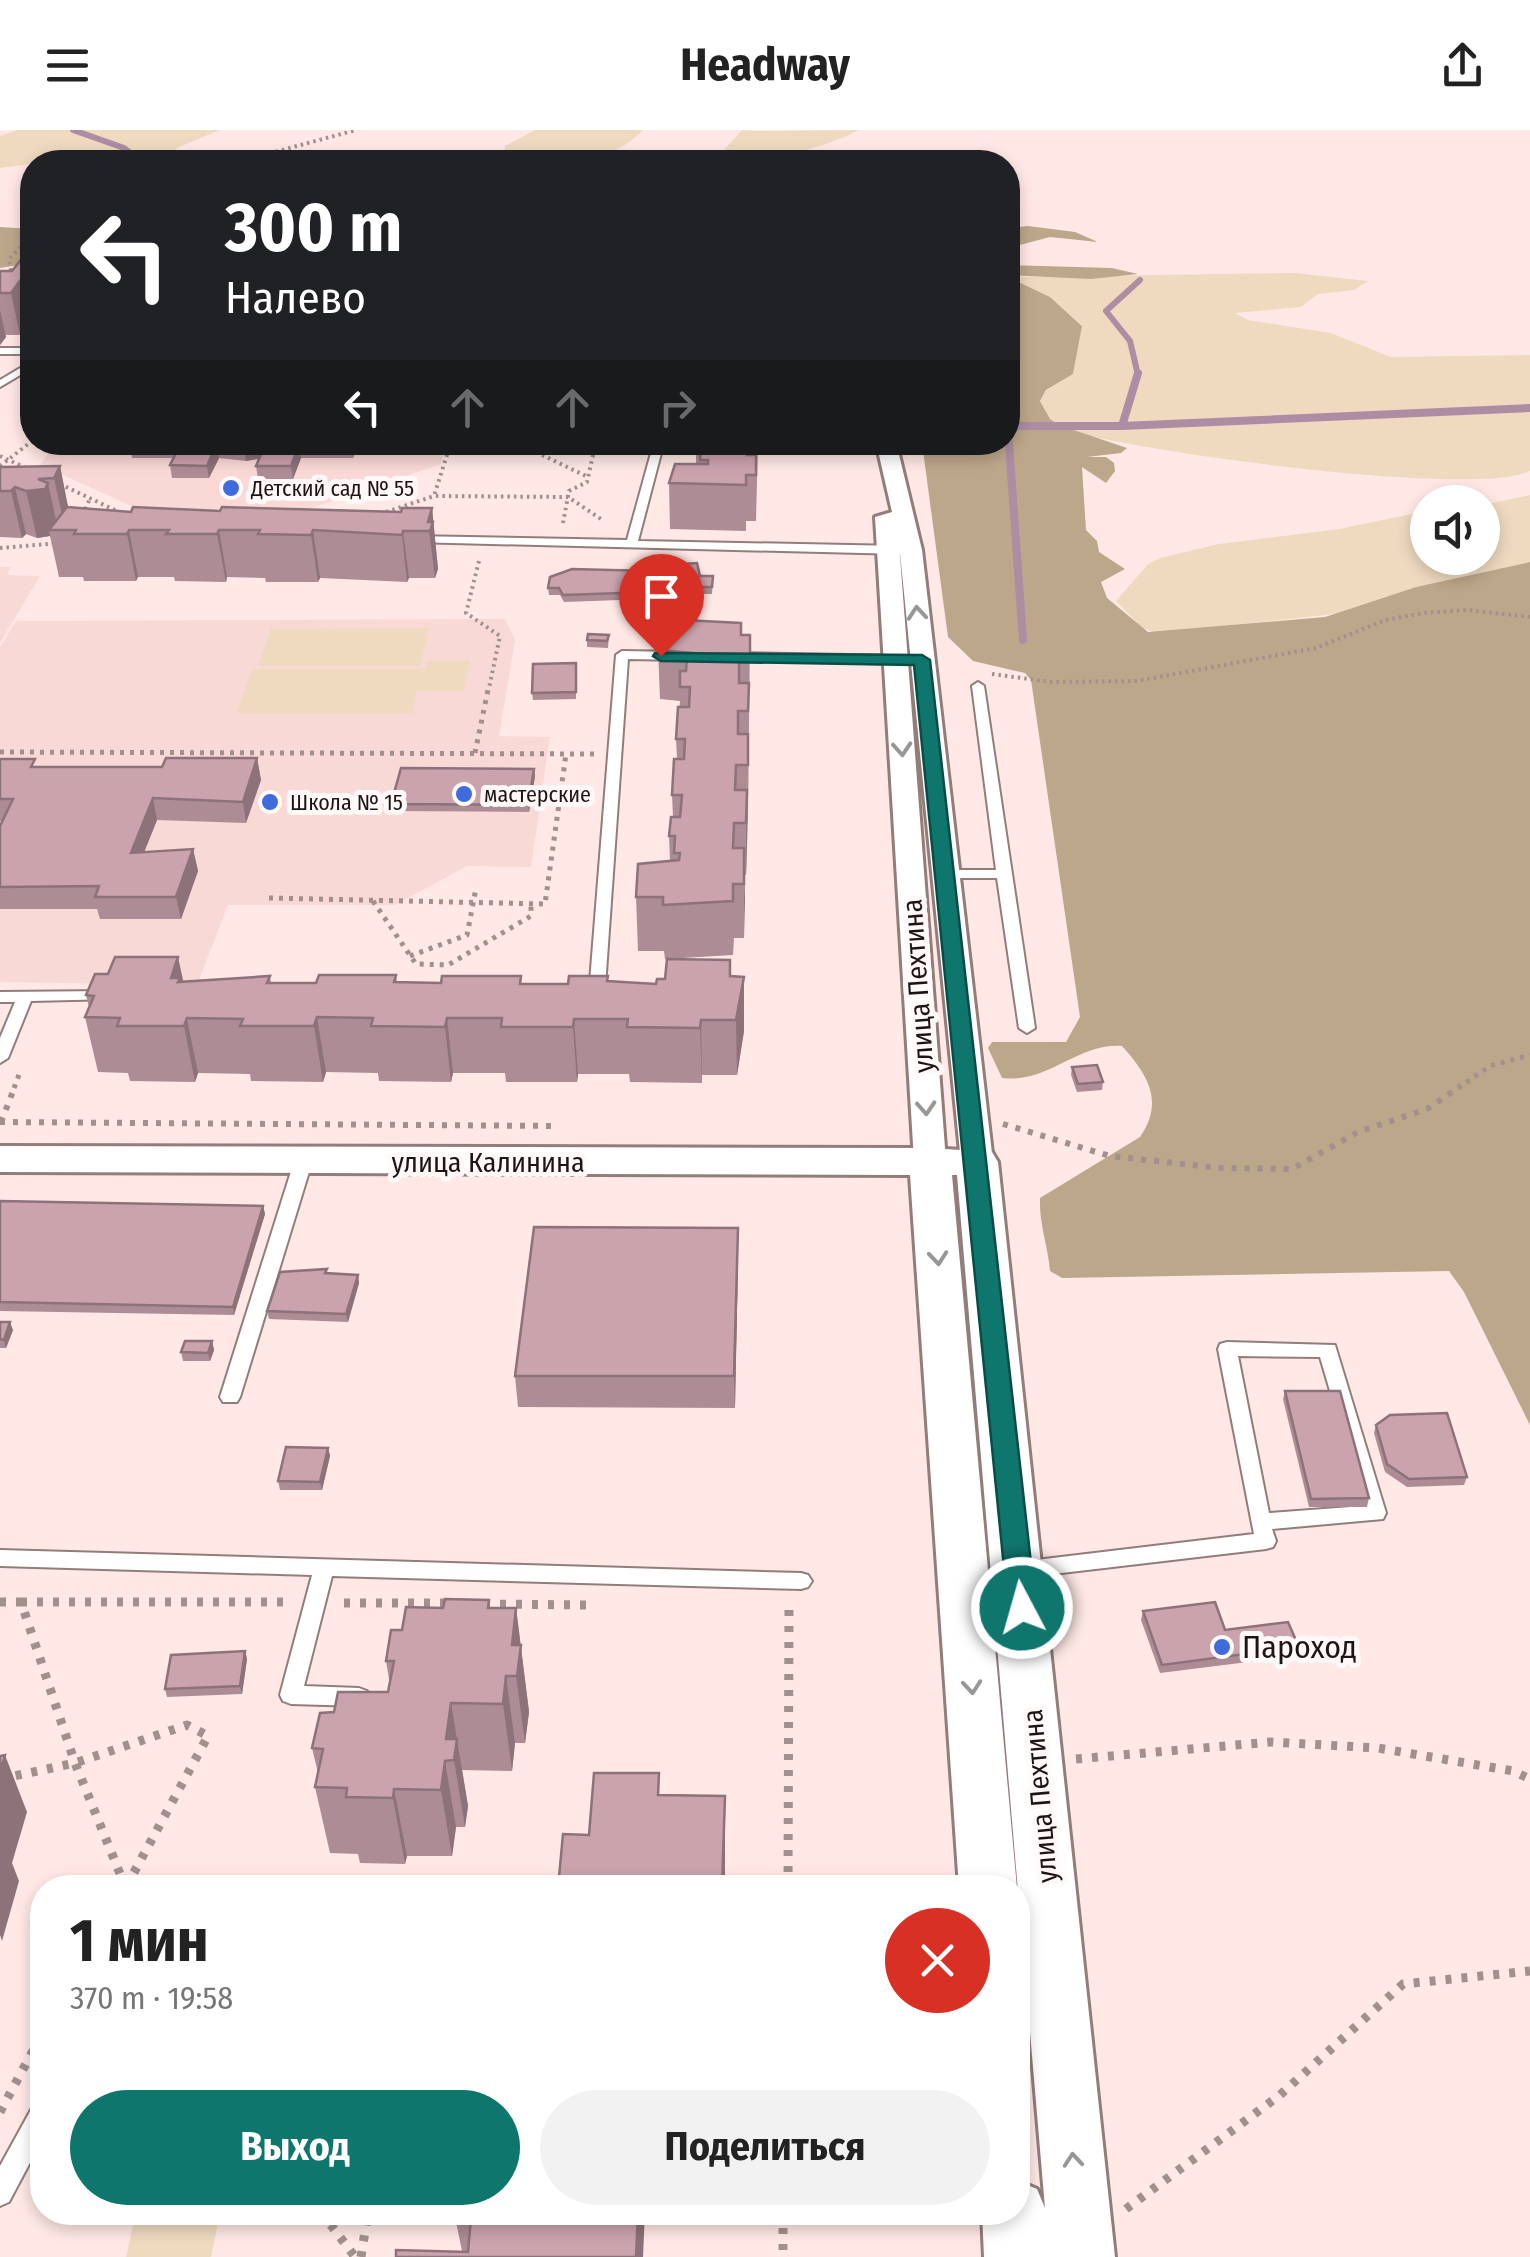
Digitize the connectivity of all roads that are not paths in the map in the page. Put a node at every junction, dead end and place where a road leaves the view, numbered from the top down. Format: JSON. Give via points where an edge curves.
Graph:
{"nodes":[{"id":1,"x":655,"y":455,"type":"edge"},
{"id":2,"x":885,"y":455,"type":"edge"},
{"id":3,"x":400,"y":538,"type":"edge"},
{"id":4,"x":632,"y":542,"type":"junction"},
{"id":5,"x":900,"y":550,"type":"junction"},
{"id":6,"x":700,"y":656,"type":"edge"},
{"id":7,"x":720,"y":657,"type":"edge"},
{"id":8,"x":914,"y":665,"type":"junction"},
{"id":9,"x":978,"y":686,"type":"dead end"},
{"id":10,"x":943,"y":874,"type":"junction"},
{"id":11,"x":1004,"y":874,"type":"junction"},
{"id":12,"x":577,"y":987,"type":"edge"},
{"id":13,"x":123,"y":996,"type":"edge"},
{"id":14,"x":0,"y":997,"type":"edge"},
{"id":15,"x":25,"y":997,"type":"junction"},
{"id":16,"x":1028,"y":1028,"type":"dead end"},
{"id":17,"x":0,"y":1058,"type":"edge"},
{"id":18,"x":960,"y":1147,"type":"junction"},
{"id":19,"x":0,"y":1159,"type":"edge"},
{"id":20,"x":303,"y":1162,"type":"junction"},
{"id":21,"x":230,"y":1397,"type":"dead end"},
{"id":22,"x":1260,"y":1522,"type":"junction"},
{"id":23,"x":0,"y":1558,"type":"edge"},
{"id":24,"x":324,"y":1568,"type":"junction"},
{"id":25,"x":1018,"y":1570,"type":"junction"},
{"id":26,"x":801,"y":1581,"type":"dead end"},
{"id":27,"x":370,"y":1697,"type":"edge"},
{"id":28,"x":988,"y":1875,"type":"edge"},
{"id":29,"x":30,"y":2137,"type":"edge"},
{"id":30,"x":0,"y":2193,"type":"edge"},
{"id":31,"x":1015,"y":2225,"type":"edge"},
{"id":32,"x":1081,"y":2250,"type":"edge"},
{"id":33,"x":1017,"y":2257,"type":"edge"}],
"edges":[{"from":1,"to":4,"type":"lane"},
{"from":2,"to":5,"type":"street","name":"улица Пехтина"},
{"from":3,"to":4,"type":"lane"},
{"from":4,"to":5,"type":"lane"},
{"from":5,"to":8,"type":"street","name":"улица Пехтина"},
{"from":6,"to":12,"type":"lane","via":[[622,655],[597,987]]},
{"from":7,"to":8,"type":"lane"},
{"from":8,"to":10,"type":"street","name":"улица Пехтина"},
{"from":8,"to":18,"type":"street","name":"улица Пехтина","one_way":true},
{"from":9,"to":11,"type":"lane"},
{"from":10,"to":11,"type":"lane"},
{"from":10,"to":18,"type":"street","name":"улица Пехтина"},
{"from":11,"to":16,"type":"lane"},
{"from":13,"to":15,"type":"lane"},
{"from":14,"to":15,"type":"lane"},
{"from":15,"to":17,"type":"lane"},
{"from":18,"to":20,"type":"street","name":"улица Калинина"},
{"from":18,"to":25,"type":"street","name":"улица Пехтина"},
{"from":18,"to":28,"type":"street","name":"улица Пехтина","one_way":true},
{"from":19,"to":20,"type":"street","name":"улица Калинина"},
{"from":20,"to":21,"type":"lane"},
{"from":22,"to":22,"type":"lane","via":[[1376,1513],[1328,1350],[1226,1349]]},
{"from":22,"to":25,"type":"lane","via":[[1266,1541]]},
{"from":23,"to":24,"type":"lane"},
{"from":24,"to":26,"type":"lane"},
{"from":24,"to":27,"type":"lane","via":[[291,1696]]},
{"from":32,"to":25,"type":"street","name":"улица Пехтина","one_way":true},
{"from":29,"to":30,"type":"lane"},
{"from":31,"to":33,"type":"street"}]}
